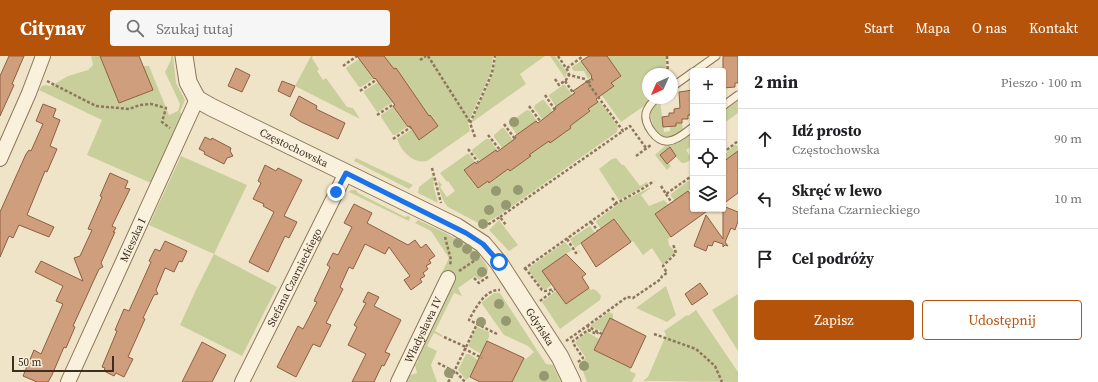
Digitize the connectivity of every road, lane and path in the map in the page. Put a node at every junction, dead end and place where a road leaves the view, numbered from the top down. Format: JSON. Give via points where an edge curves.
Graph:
{"nodes":[{"id":1,"x":43,"y":56,"type":"edge"},
{"id":2,"x":184,"y":56,"type":"edge"},
{"id":3,"x":357,"y":56,"type":"edge"},
{"id":4,"x":427,"y":56,"type":"edge"},
{"id":5,"x":495,"y":56,"type":"edge"},
{"id":6,"x":558,"y":56,"type":"edge"},
{"id":7,"x":667,"y":56,"type":"edge"},
{"id":8,"x":716,"y":56,"type":"edge"},
{"id":9,"x":582,"y":57,"type":"dead end"},
{"id":10,"x":420,"y":60,"type":"dead end"},
{"id":11,"x":343,"y":66,"type":"dead end"},
{"id":12,"x":566,"y":68,"type":"junction"},
{"id":13,"x":668,"y":68,"type":"edge"},
{"id":14,"x":700,"y":68,"type":"edge"},
{"id":15,"x":569,"y":75,"type":"junction"},
{"id":16,"x":690,"y":75,"type":"edge"},
{"id":17,"x":35,"y":76,"type":"junction"},
{"id":18,"x":555,"y":79,"type":"dead end"},
{"id":19,"x":593,"y":79,"type":"dead end"},
{"id":20,"x":376,"y":80,"type":"dead end"},
{"id":21,"x":565,"y":81,"type":"junction"},
{"id":22,"x":588,"y":83,"type":"junction"},
{"id":23,"x":678,"y":83,"type":"edge"},
{"id":24,"x":360,"y":91,"type":"dead end"},
{"id":25,"x":574,"y":94,"type":"dead end"},
{"id":26,"x":545,"y":95,"type":"dead end"},
{"id":27,"x":738,"y":95,"type":"edge"},
{"id":28,"x":197,"y":98,"type":"junction"},
{"id":29,"x":394,"y":104,"type":"dead end"},
{"id":30,"x":650,"y":104,"type":"edge"},
{"id":31,"x":726,"y":104,"type":"edge"},
{"id":32,"x":529,"y":106,"type":"dead end"},
{"id":33,"x":555,"y":110,"type":"dead end"},
{"id":34,"x":377,"y":115,"type":"dead end"},
{"id":35,"x":540,"y":122,"type":"dead end"},
{"id":36,"x":470,"y":123,"type":"junction"},
{"id":37,"x":504,"y":124,"type":"dead end"},
{"id":38,"x":410,"y":127,"type":"dead end"},
{"id":39,"x":690,"y":129,"type":"edge"},
{"id":40,"x":623,"y":131,"type":"junction"},
{"id":41,"x":488,"y":135,"type":"dead end"},
{"id":42,"x":179,"y":136,"type":"junction"},
{"id":43,"x":475,"y":137,"type":"dead end"},
{"id":44,"x":393,"y":139,"type":"dead end"},
{"id":45,"x":515,"y":139,"type":"dead end"},
{"id":46,"x":660,"y":139,"type":"junction"},
{"id":47,"x":738,"y":142,"type":"edge"},
{"id":48,"x":646,"y":148,"type":"junction"},
{"id":49,"x":468,"y":149,"type":"dead end"},
{"id":50,"x":500,"y":150,"type":"dead end"},
{"id":51,"x":726,"y":151,"type":"edge"},
{"id":52,"x":636,"y":156,"type":"dead end"},
{"id":53,"x":0,"y":159,"type":"edge"},
{"id":54,"x":478,"y":162,"type":"dead end"},
{"id":55,"x":432,"y":168,"type":"dead end"},
{"id":56,"x":346,"y":173,"type":"junction"},
{"id":57,"x":690,"y":178,"type":"edge"},
{"id":58,"x":654,"y":181,"type":"dead end"},
{"id":59,"x":661,"y":186,"type":"dead end"},
{"id":60,"x":666,"y":194,"type":"junction"},
{"id":61,"x":612,"y":198,"type":"dead end"},
{"id":62,"x":617,"y":203,"type":"junction"},
{"id":63,"x":672,"y":203,"type":"dead end"},
{"id":64,"x":442,"y":207,"type":"dead end"},
{"id":65,"x":500,"y":217,"type":"junction"},
{"id":66,"x":591,"y":222,"type":"junction"},
{"id":67,"x":506,"y":225,"type":"dead end"},
{"id":68,"x":480,"y":229,"type":"dead end"},
{"id":69,"x":445,"y":231,"type":"dead end"},
{"id":70,"x":598,"y":231,"type":"dead end"},
{"id":71,"x":567,"y":239,"type":"junction"},
{"id":72,"x":673,"y":244,"type":"dead end"},
{"id":73,"x":579,"y":251,"type":"dead end"},
{"id":74,"x":482,"y":256,"type":"dead end"},
{"id":75,"x":498,"y":273,"type":"junction"},
{"id":76,"x":448,"y":278,"type":"junction"},
{"id":77,"x":474,"y":278,"type":"dead end"},
{"id":78,"x":532,"y":284,"type":"dead end"},
{"id":79,"x":537,"y":285,"type":"junction"},
{"id":80,"x":502,"y":291,"type":"dead end"},
{"id":81,"x":539,"y":301,"type":"dead end"},
{"id":82,"x":476,"y":324,"type":"junction"},
{"id":83,"x":587,"y":326,"type":"junction"},
{"id":84,"x":598,"y":332,"type":"junction"},
{"id":85,"x":497,"y":334,"type":"dead end"},
{"id":86,"x":602,"y":334,"type":"dead end"},
{"id":87,"x":654,"y":334,"type":"dead end"},
{"id":88,"x":444,"y":338,"type":"dead end"},
{"id":89,"x":565,"y":342,"type":"dead end"},
{"id":90,"x":466,"y":348,"type":"junction"},
{"id":91,"x":482,"y":358,"type":"dead end"},
{"id":92,"x":578,"y":362,"type":"dead end"},
{"id":93,"x":438,"y":363,"type":"dead end"},
{"id":94,"x":454,"y":372,"type":"junction"},
{"id":95,"x":68,"y":382,"type":"edge"},
{"id":96,"x":242,"y":382,"type":"edge"},
{"id":97,"x":398,"y":382,"type":"edge"},
{"id":98,"x":448,"y":382,"type":"edge"},
{"id":99,"x":465,"y":382,"type":"edge"},
{"id":100,"x":572,"y":382,"type":"edge"},
{"id":101,"x":722,"y":382,"type":"edge"}],
"edges":[{"from":1,"to":17,"type":"street"},
{"from":2,"to":28,"type":"street","via":[[188,82]]},
{"from":3,"to":11,"type":"path"},
{"from":4,"to":10,"type":"path"},
{"from":4,"to":36,"type":"path"},
{"from":5,"to":36,"type":"path","via":[[492,73]]},
{"from":6,"to":12,"type":"path"},
{"from":7,"to":13,"type":"path"},
{"from":8,"to":14,"type":"lane"},
{"from":9,"to":12,"type":"path"},
{"from":12,"to":15,"type":"path"},
{"from":15,"to":21,"type":"path"},
{"from":15,"to":22,"type":"path","via":[[585,79]]},
{"from":16,"to":23,"type":"lane"},
{"from":17,"to":42,"type":"path","via":[[96,106],[129,109],[151,104],[166,108],[162,122]]},
{"from":17,"to":53,"type":"street"},
{"from":18,"to":21,"type":"path","via":[[559,85]]},
{"from":19,"to":22,"type":"path"},
{"from":20,"to":24,"type":"path"},
{"from":21,"to":25,"type":"path"},
{"from":22,"to":40,"type":"path"},
{"from":26,"to":33,"type":"path"},
{"from":27,"to":31,"type":"lane"},
{"from":28,"to":42,"type":"street","name":"Mieszka I"},
{"from":28,"to":56,"type":"street","name":"Częstochowska"},
{"from":29,"to":34,"type":"path"},
{"from":30,"to":46,"type":"lane","via":[[646,119],[651,131]]},
{"from":32,"to":35,"type":"path"},
{"from":36,"to":43,"type":"path"},
{"from":37,"to":45,"type":"path"},
{"from":38,"to":44,"type":"path"},
{"from":39,"to":46,"type":"lane","via":[[673,140]]},
{"from":40,"to":48,"type":"path","via":[[630,126]]},
{"from":40,"to":65,"type":"path"},
{"from":41,"to":50,"type":"path"},
{"from":42,"to":95,"type":"street","name":"Mieszka I"},
{"from":46,"to":48,"type":"path"},
{"from":47,"to":51,"type":"path"},
{"from":48,"to":52,"type":"path"},
{"from":49,"to":54,"type":"path"},
{"from":55,"to":64,"type":"path"},
{"from":56,"to":75,"type":"street","name":"Częstochowska","via":[[466,233],[488,250]]},
{"from":56,"to":96,"type":"street","name":"Stefana Czarnieckiego"},
{"from":57,"to":60,"type":"path"},
{"from":58,"to":62,"type":"path"},
{"from":59,"to":60,"type":"path"},
{"from":60,"to":63,"type":"path"},
{"from":61,"to":62,"type":"path"},
{"from":62,"to":66,"type":"path"},
{"from":65,"to":67,"type":"path"},
{"from":65,"to":68,"type":"path"},
{"from":66,"to":70,"type":"path"},
{"from":66,"to":71,"type":"path"},
{"from":69,"to":76,"type":"path","via":[[451,260]]},
{"from":71,"to":73,"type":"path","via":[[576,253]]},
{"from":71,"to":79,"type":"path","via":[[525,269]]},
{"from":72,"to":83,"type":"path","via":[[676,254],[663,266],[667,273],[661,279],[633,298],[627,297]]},
{"from":74,"to":76,"type":"path"},
{"from":75,"to":77,"type":"path","via":[[479,283]]},
{"from":75,"to":100,"type":"street","name":"Gdyńska","via":[[560,357]]},
{"from":76,"to":97,"type":"street","name":"Władysława IV"},
{"from":78,"to":79,"type":"path"},
{"from":79,"to":81,"type":"path","via":[[545,291],[555,289]]},
{"from":80,"to":82,"type":"path","via":[[495,290],[480,301],[469,320]]},
{"from":82,"to":85,"type":"path"},
{"from":82,"to":90,"type":"path"},
{"from":83,"to":84,"type":"path"},
{"from":83,"to":89,"type":"path"},
{"from":84,"to":86,"type":"path"},
{"from":84,"to":92,"type":"path","via":[[597,334],[588,330],[573,341],[583,358]]},
{"from":87,"to":101,"type":"path","via":[[696,349],[715,366]]},
{"from":88,"to":90,"type":"path"},
{"from":90,"to":91,"type":"path"},
{"from":90,"to":94,"type":"path"},
{"from":93,"to":94,"type":"path"},
{"from":94,"to":98,"type":"path"},
{"from":94,"to":99,"type":"path"}]}
